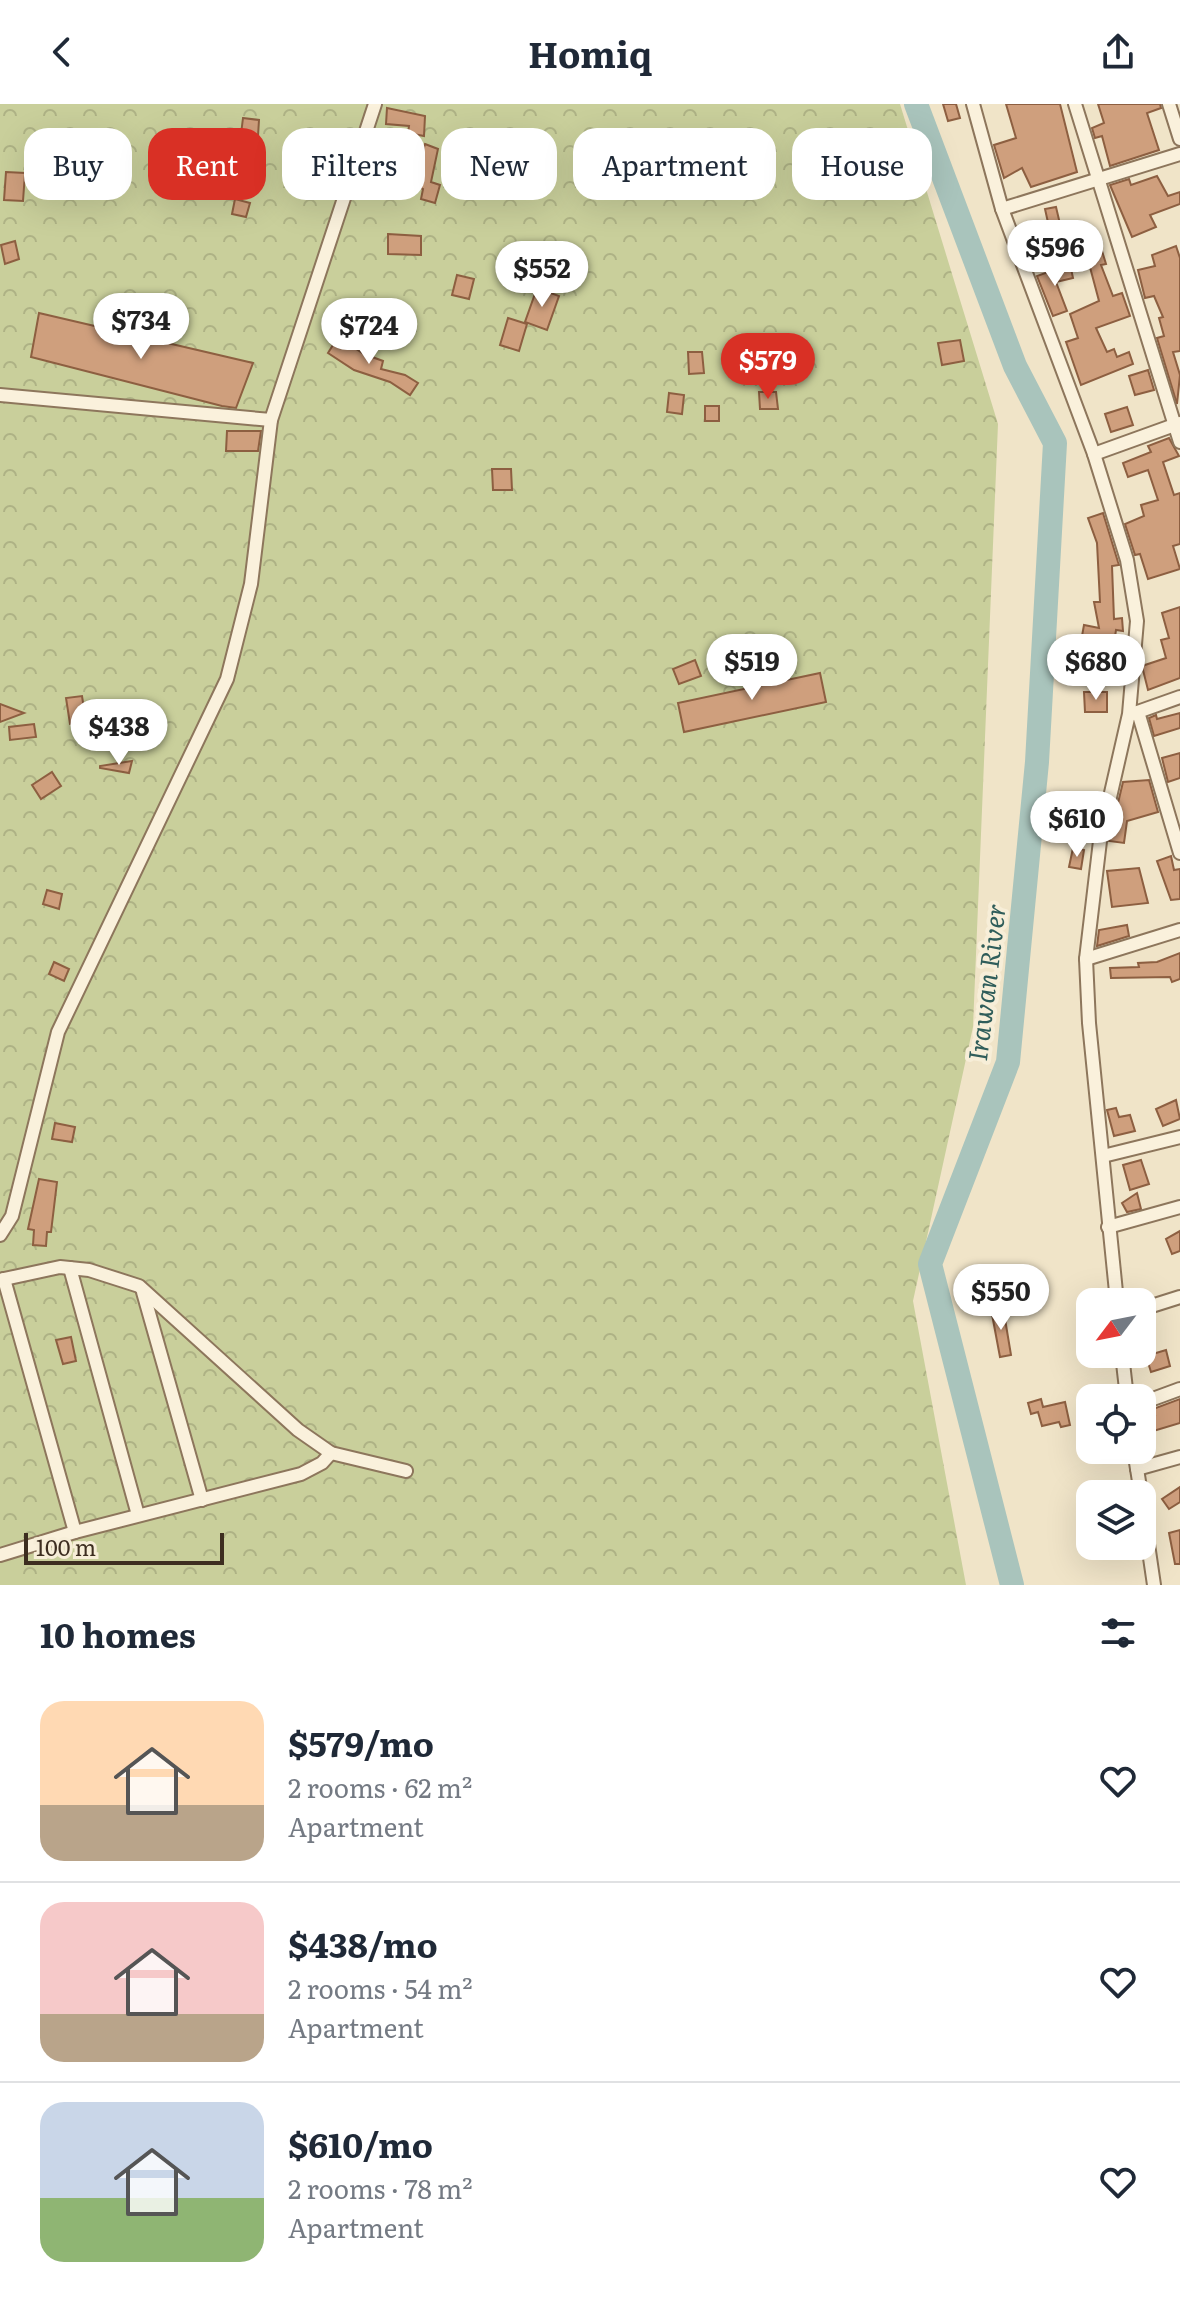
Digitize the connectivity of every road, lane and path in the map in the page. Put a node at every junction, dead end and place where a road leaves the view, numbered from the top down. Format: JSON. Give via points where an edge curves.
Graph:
{"nodes":[{"id":1,"x":375,"y":104,"type":"edge"},
{"id":2,"x":973,"y":104,"type":"edge"},
{"id":3,"x":1075,"y":104,"type":"edge"},
{"id":4,"x":1169,"y":104,"type":"edge"},
{"id":5,"x":1180,"y":139,"type":"edge"},
{"id":6,"x":1180,"y":154,"type":"edge"},
{"id":7,"x":1099,"y":180,"type":"junction"},
{"id":8,"x":1002,"y":209,"type":"junction"},
{"id":9,"x":0,"y":395,"type":"edge"},
{"id":10,"x":271,"y":420,"type":"junction"},
{"id":11,"x":1177,"y":424,"type":"edge"},
{"id":12,"x":1180,"y":442,"type":"edge"},
{"id":13,"x":1094,"y":454,"type":"junction"},
{"id":14,"x":1180,"y":697,"type":"edge"},
{"id":15,"x":1133,"y":713,"type":"junction"},
{"id":16,"x":1180,"y":853,"type":"edge"},
{"id":17,"x":1180,"y":930,"type":"edge"},
{"id":18,"x":1086,"y":959,"type":"junction"},
{"id":19,"x":1180,"y":1137,"type":"edge"},
{"id":20,"x":1103,"y":1156,"type":"junction"},
{"id":21,"x":1180,"y":1207,"type":"edge"},
{"id":22,"x":1108,"y":1227,"type":"junction"},
{"id":23,"x":0,"y":1235,"type":"edge"},
{"id":24,"x":70,"y":1268,"type":"junction"},
{"id":25,"x":2,"y":1280,"type":"edge"},
{"id":26,"x":1115,"y":1288,"type":"edge"},
{"id":27,"x":143,"y":1290,"type":"junction"},
{"id":28,"x":1180,"y":1297,"type":"edge"},
{"id":29,"x":1156,"y":1305,"type":"edge"},
{"id":30,"x":1180,"y":1389,"type":"edge"},
{"id":31,"x":1156,"y":1398,"type":"edge"},
{"id":32,"x":331,"y":1453,"type":"junction"},
{"id":33,"x":1180,"y":1457,"type":"edge"},
{"id":34,"x":1136,"y":1464,"type":"edge"},
{"id":35,"x":1137,"y":1469,"type":"junction"},
{"id":36,"x":406,"y":1471,"type":"dead end"},
{"id":37,"x":1139,"y":1480,"type":"edge"},
{"id":38,"x":202,"y":1500,"type":"junction"},
{"id":39,"x":138,"y":1515,"type":"junction"},
{"id":40,"x":75,"y":1532,"type":"junction"},
{"id":41,"x":0,"y":1555,"type":"edge"},
{"id":42,"x":1150,"y":1560,"type":"edge"},
{"id":43,"x":1154,"y":1585,"type":"edge"}],
"edges":[{"from":1,"to":10,"type":"street"},
{"from":2,"to":8,"type":"street"},
{"from":3,"to":7,"type":"street"},
{"from":4,"to":5,"type":"street"},
{"from":6,"to":7,"type":"street"},
{"from":7,"to":8,"type":"street"},
{"from":7,"to":11,"type":"street"},
{"from":8,"to":13,"type":"street"},
{"from":9,"to":10,"type":"street"},
{"from":10,"to":23,"type":"street","via":[[251,584],[227,679],[58,1032],[12,1216]]},
{"from":11,"to":12,"type":"street"},
{"from":11,"to":13,"type":"street"},
{"from":13,"to":15,"type":"street","via":[[1127,560],[1137,621]]},
{"from":14,"to":15,"type":"street"},
{"from":15,"to":16,"type":"street"},
{"from":15,"to":18,"type":"street","via":[[1100,841]]},
{"from":17,"to":18,"type":"street"},
{"from":18,"to":20,"type":"street"},
{"from":19,"to":20,"type":"street"},
{"from":20,"to":22,"type":"street"},
{"from":21,"to":22,"type":"street"},
{"from":22,"to":26,"type":"street"},
{"from":24,"to":25,"type":"street"},
{"from":24,"to":27,"type":"street"},
{"from":24,"to":39,"type":"street"},
{"from":25,"to":40,"type":"street"},
{"from":27,"to":32,"type":"street","via":[[298,1430]]},
{"from":27,"to":38,"type":"street"},
{"from":28,"to":29,"type":"street"},
{"from":30,"to":31,"type":"street"},
{"from":32,"to":36,"type":"street"},
{"from":32,"to":38,"type":"street","via":[[301,1474]]},
{"from":33,"to":35,"type":"street"},
{"from":34,"to":35,"type":"street"},
{"from":35,"to":37,"type":"street"},
{"from":38,"to":39,"type":"street"},
{"from":39,"to":40,"type":"street"},
{"from":40,"to":41,"type":"street"},
{"from":42,"to":43,"type":"street"}]}
